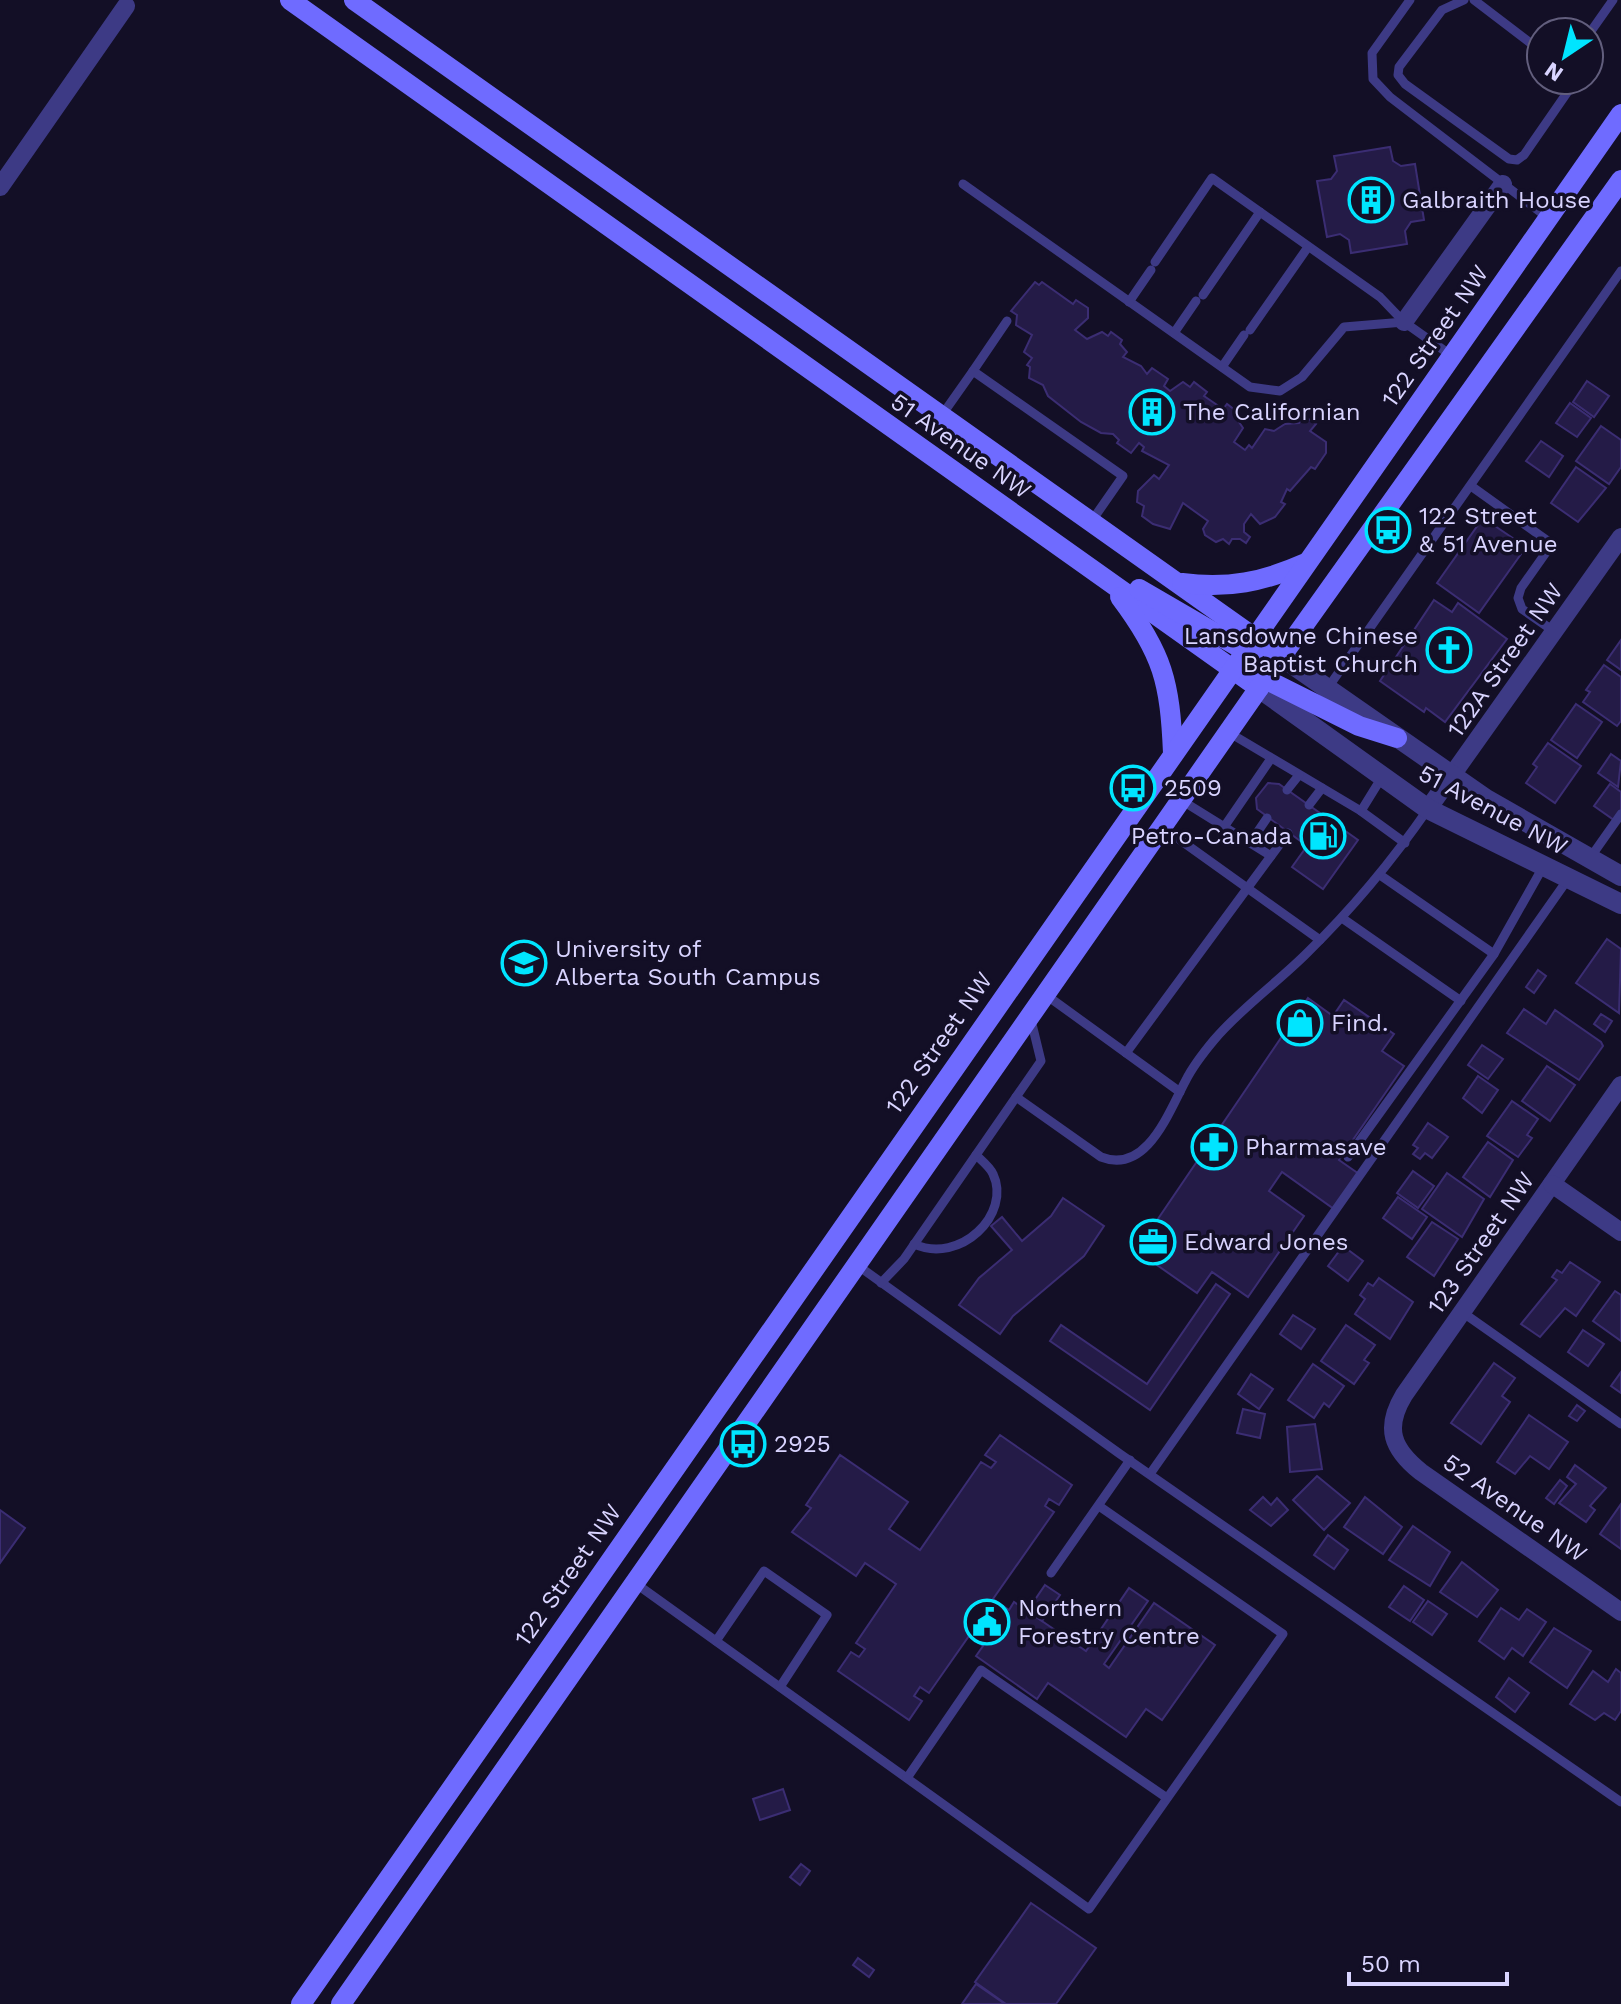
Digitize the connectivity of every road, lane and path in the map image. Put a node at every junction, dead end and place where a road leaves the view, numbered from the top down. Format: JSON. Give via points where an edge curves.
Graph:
{"nodes":[{"id":1,"x":290,"y":0,"type":"edge"},
{"id":2,"x":354,"y":0,"type":"edge"},
{"id":3,"x":1410,"y":0,"type":"edge"},
{"id":4,"x":1464,"y":0,"type":"edge"},
{"id":5,"x":1474,"y":0,"type":"edge"},
{"id":6,"x":126,"y":6,"type":"dead end"},
{"id":7,"x":1525,"y":39,"type":"edge"},
{"id":8,"x":1565,"y":96,"type":"edge"},
{"id":9,"x":1621,"y":114,"type":"edge"},
{"id":10,"x":1621,"y":180,"type":"edge"},
{"id":11,"x":963,"y":184,"type":"dead end"},
{"id":12,"x":1503,"y":184,"type":"junction"},
{"id":13,"x":0,"y":187,"type":"edge"},
{"id":14,"x":1260,"y":212,"type":"junction"},
{"id":15,"x":1548,"y":218,"type":"junction"},
{"id":16,"x":1308,"y":247,"type":"junction"},
{"id":17,"x":1621,"y":271,"type":"edge"},
{"id":18,"x":1129,"y":302,"type":"junction"},
{"id":19,"x":1007,"y":321,"type":"dead end"},
{"id":20,"x":1404,"y":322,"type":"junction"},
{"id":21,"x":1174,"y":333,"type":"junction"},
{"id":22,"x":1452,"y":356,"type":"junction"},
{"id":23,"x":1222,"y":367,"type":"junction"},
{"id":24,"x":973,"y":371,"type":"junction"},
{"id":25,"x":942,"y":415,"type":"junction"},
{"id":26,"x":1471,"y":486,"type":"junction"},
{"id":27,"x":1091,"y":522,"type":"junction"},
{"id":28,"x":1034,"y":529,"type":"junction"},
{"id":29,"x":1621,"y":537,"type":"edge"},
{"id":30,"x":1309,"y":562,"type":"junction"},
{"id":31,"x":1107,"y":581,"type":"junction"},
{"id":32,"x":1177,"y":583,"type":"junction"},
{"id":33,"x":1555,"y":632,"type":"junction"},
{"id":34,"x":1249,"y":644,"type":"junction"},
{"id":35,"x":1282,"y":657,"type":"junction"},
{"id":36,"x":1232,"y":669,"type":"junction"},
{"id":37,"x":1263,"y":682,"type":"junction"},
{"id":38,"x":1327,"y":689,"type":"junction"},
{"id":39,"x":1228,"y":732,"type":"junction"},
{"id":40,"x":1397,"y":738,"type":"junction"},
{"id":41,"x":1173,"y":753,"type":"junction"},
{"id":42,"x":1270,"y":760,"type":"junction"},
{"id":43,"x":1299,"y":775,"type":"junction"},
{"id":44,"x":1452,"y":776,"type":"junction"},
{"id":45,"x":1382,"y":777,"type":"junction"},
{"id":46,"x":1322,"y":788,"type":"junction"},
{"id":47,"x":1287,"y":790,"type":"dead end"},
{"id":48,"x":1181,"y":800,"type":"junction"},
{"id":49,"x":1309,"y":805,"type":"dead end"},
{"id":50,"x":1428,"y":809,"type":"junction"},
{"id":51,"x":1361,"y":811,"type":"junction"},
{"id":52,"x":1621,"y":814,"type":"edge"},
{"id":53,"x":1267,"y":818,"type":"dead end"},
{"id":54,"x":1162,"y":827,"type":"junction"},
{"id":55,"x":1224,"y":827,"type":"junction"},
{"id":56,"x":1288,"y":833,"type":"dead end"},
{"id":57,"x":1250,"y":843,"type":"junction"},
{"id":58,"x":1405,"y":843,"type":"junction"},
{"id":59,"x":1271,"y":856,"type":"junction"},
{"id":60,"x":1590,"y":858,"type":"junction"},
{"id":61,"x":1543,"y":867,"type":"junction"},
{"id":62,"x":1380,"y":875,"type":"junction"},
{"id":63,"x":1621,"y":876,"type":"edge"},
{"id":64,"x":1568,"y":879,"type":"junction"},
{"id":65,"x":1248,"y":888,"type":"junction"},
{"id":66,"x":1621,"y":904,"type":"edge"},
{"id":67,"x":1342,"y":918,"type":"junction"},
{"id":68,"x":1320,"y":940,"type":"junction"},
{"id":69,"x":1494,"y":954,"type":"junction"},
{"id":70,"x":1046,"y":995,"type":"junction"},
{"id":71,"x":1461,"y":1001,"type":"junction"},
{"id":72,"x":1030,"y":1017,"type":"junction"},
{"id":73,"x":1126,"y":1053,"type":"junction"},
{"id":74,"x":1621,"y":1085,"type":"edge"},
{"id":75,"x":1180,"y":1092,"type":"junction"},
{"id":76,"x":1016,"y":1097,"type":"junction"},
{"id":77,"x":976,"y":1155,"type":"junction"},
{"id":78,"x":1348,"y":1157,"type":"dead end"},
{"id":79,"x":1552,"y":1184,"type":"junction"},
{"id":80,"x":1621,"y":1232,"type":"edge"},
{"id":81,"x":914,"y":1244,"type":"junction"},
{"id":82,"x":857,"y":1265,"type":"junction"},
{"id":83,"x":881,"y":1283,"type":"junction"},
{"id":84,"x":1462,"y":1312,"type":"junction"},
{"id":85,"x":1621,"y":1424,"type":"edge"},
{"id":86,"x":1391,"y":1434,"type":"joint"},
{"id":87,"x":1130,"y":1460,"type":"junction"},
{"id":88,"x":1150,"y":1474,"type":"junction"},
{"id":89,"x":1099,"y":1506,"type":"junction"},
{"id":90,"x":1051,"y":1573,"type":"dead end"},
{"id":91,"x":635,"y":1583,"type":"junction"},
{"id":92,"x":1621,"y":1612,"type":"edge"},
{"id":93,"x":716,"y":1641,"type":"junction"},
{"id":94,"x":780,"y":1687,"type":"junction"},
{"id":95,"x":907,"y":1778,"type":"junction"},
{"id":96,"x":1167,"y":1798,"type":"junction"},
{"id":97,"x":1621,"y":1802,"type":"edge"},
{"id":98,"x":301,"y":2004,"type":"edge"},
{"id":99,"x":341,"y":2004,"type":"edge"}],
"edges":[{"from":1,"to":28,"type":"main road","name":"51 Avenue NW"},
{"from":2,"to":25,"type":"main road","name":"51 Avenue NW"},
{"from":3,"to":12,"type":"lane","via":[[1372,53],[1373,79]]},
{"from":4,"to":8,"type":"lane","via":[[1442,10],[1399,67],[1405,84],[1517,160]]},
{"from":5,"to":7,"type":"lane"},
{"from":6,"to":13,"type":"street"},
{"from":9,"to":15,"type":"main road","name":"122 Street NW"},
{"from":10,"to":35,"type":"main road"},
{"from":11,"to":18,"type":"lane"},
{"from":12,"to":15,"type":"lane"},
{"from":12,"to":20,"type":"street"},
{"from":14,"to":16,"type":"lane"},
{"from":14,"to":18,"type":"lane","via":[[1212,178]]},
{"from":14,"to":21,"type":"lane"},
{"from":15,"to":22,"type":"main road","name":"122 Street NW"},
{"from":16,"to":20,"type":"lane","via":[[1380,297]]},
{"from":16,"to":23,"type":"lane"},
{"from":17,"to":26,"type":"lane"},
{"from":18,"to":21,"type":"lane"},
{"from":19,"to":24,"type":"lane"},
{"from":20,"to":22,"type":"lane"},
{"from":20,"to":23,"type":"lane","via":[[1344,327],[1302,377],[1280,391],[1250,387]]},
{"from":21,"to":23,"type":"lane"},
{"from":22,"to":30,"type":"main road","name":"122 Street NW"},
{"from":24,"to":25,"type":"lane"},
{"from":24,"to":27,"type":"lane","via":[[1123,476]]},
{"from":25,"to":27,"type":"main road","name":"51 Avenue NW"},
{"from":26,"to":33,"type":"lane","via":[[1552,544],[1518,598],[1522,609]]},
{"from":26,"to":38,"type":"lane"},
{"from":27,"to":32,"type":"main road","name":"51 Avenue NW"},
{"from":28,"to":31,"type":"main road","name":"51 Avenue NW"},
{"from":28,"to":34,"type":"main road"},
{"from":29,"to":33,"type":"street","name":"122A Street NW"},
{"from":30,"to":32,"type":"main road","via":[[1238,586]]},
{"from":30,"to":34,"type":"main road","name":"122 Street NW"},
{"from":31,"to":36,"type":"main road","name":"51 Avenue NW"},
{"from":31,"to":41,"type":"main road","via":[[1158,653],[1168,689]]},
{"from":32,"to":34,"type":"main road","name":"51 Avenue NW"},
{"from":33,"to":44,"type":"street","name":"122A Street NW"},
{"from":34,"to":35,"type":"main road","name":"51 Avenue NW"},
{"from":34,"to":36,"type":"main road","name":"122 Street NW"},
{"from":35,"to":37,"type":"main road"},
{"from":35,"to":38,"type":"street","name":"51 Avenue NW"},
{"from":36,"to":37,"type":"main road"},
{"from":36,"to":41,"type":"main road","name":"122 Street NW"},
{"from":37,"to":39,"type":"main road"},
{"from":37,"to":40,"type":"main road"},
{"from":37,"to":45,"type":"street","name":"51 Avenue NW"},
{"from":38,"to":40,"type":"street","name":"51 Avenue NW"},
{"from":39,"to":42,"type":"lane"},
{"from":39,"to":48,"type":"main road"},
{"from":40,"to":44,"type":"street","name":"51 Avenue NW"},
{"from":41,"to":98,"type":"main road","name":"122 Street NW"},
{"from":42,"to":43,"type":"lane"},
{"from":42,"to":55,"type":"lane"},
{"from":43,"to":46,"type":"lane"},
{"from":43,"to":47,"type":"lane"},
{"from":44,"to":50,"type":"street","name":"122A Street NW"},
{"from":44,"to":60,"type":"street","name":"51 Avenue NW"},
{"from":45,"to":50,"type":"street","name":"51 Avenue NW"},
{"from":45,"to":51,"type":"lane"},
{"from":46,"to":49,"type":"lane"},
{"from":46,"to":51,"type":"lane"},
{"from":48,"to":54,"type":"main road"},
{"from":48,"to":55,"type":"lane"},
{"from":50,"to":58,"type":"lane"},
{"from":50,"to":61,"type":"street","name":"51 Avenue NW"},
{"from":51,"to":58,"type":"lane"},
{"from":52,"to":60,"type":"lane"},
{"from":53,"to":57,"type":"lane"},
{"from":54,"to":65,"type":"lane"},
{"from":54,"to":70,"type":"main road"},
{"from":55,"to":57,"type":"lane"},
{"from":56,"to":59,"type":"lane"},
{"from":57,"to":59,"type":"lane"},
{"from":58,"to":62,"type":"lane"},
{"from":59,"to":65,"type":"lane"},
{"from":60,"to":63,"type":"street","name":"51 Avenue NW"},
{"from":61,"to":64,"type":"street","name":"51 Avenue NW"},
{"from":61,"to":69,"type":"lane"},
{"from":62,"to":67,"type":"lane"},
{"from":62,"to":69,"type":"lane"},
{"from":64,"to":66,"type":"street","name":"51 Avenue NW"},
{"from":64,"to":88,"type":"lane"},
{"from":65,"to":68,"type":"lane"},
{"from":65,"to":73,"type":"lane"},
{"from":67,"to":68,"type":"lane"},
{"from":67,"to":71,"type":"lane"},
{"from":68,"to":75,"type":"lane","via":[[1215,1039]]},
{"from":69,"to":71,"type":"lane"},
{"from":70,"to":72,"type":"main road"},
{"from":70,"to":73,"type":"lane"},
{"from":71,"to":78,"type":"lane"},
{"from":72,"to":76,"type":"lane","via":[[1041,1061]]},
{"from":72,"to":82,"type":"main road"},
{"from":73,"to":75,"type":"lane"},
{"from":74,"to":79,"type":"street","name":"123 Street NW"},
{"from":75,"to":76,"type":"lane","via":[[1144,1148],[1112,1161]]},
{"from":76,"to":77,"type":"lane"},
{"from":77,"to":81,"type":"lane"},
{"from":77,"to":81,"type":"lane","via":[[993,1173],[996,1191],[982,1226],[974,1237],[941,1252]]},
{"from":79,"to":80,"type":"street"},
{"from":79,"to":84,"type":"street","name":"123 Street NW"},
{"from":81,"to":83,"type":"lane"},
{"from":82,"to":83,"type":"lane"},
{"from":82,"to":91,"type":"main road"},
{"from":83,"to":87,"type":"lane"},
{"from":84,"to":85,"type":"lane"},
{"from":84,"to":86,"type":"street","name":"123 Street NW","via":[[1404,1395]]},
{"from":86,"to":92,"type":"street","name":"52 Avenue NW","via":[[1399,1451],[1421,1472]]},
{"from":87,"to":88,"type":"lane"},
{"from":87,"to":89,"type":"lane"},
{"from":88,"to":97,"type":"lane"},
{"from":89,"to":90,"type":"lane"},
{"from":89,"to":96,"type":"lane","via":[[1283,1634]]},
{"from":91,"to":93,"type":"lane"},
{"from":91,"to":99,"type":"main road"},
{"from":93,"to":94,"type":"lane"},
{"from":93,"to":94,"type":"lane","via":[[764,1571],[815,1606],[827,1615]]},
{"from":94,"to":95,"type":"lane"},
{"from":95,"to":96,"type":"lane","via":[[981,1670]]},
{"from":95,"to":96,"type":"lane","via":[[1089,1909]]}]}
